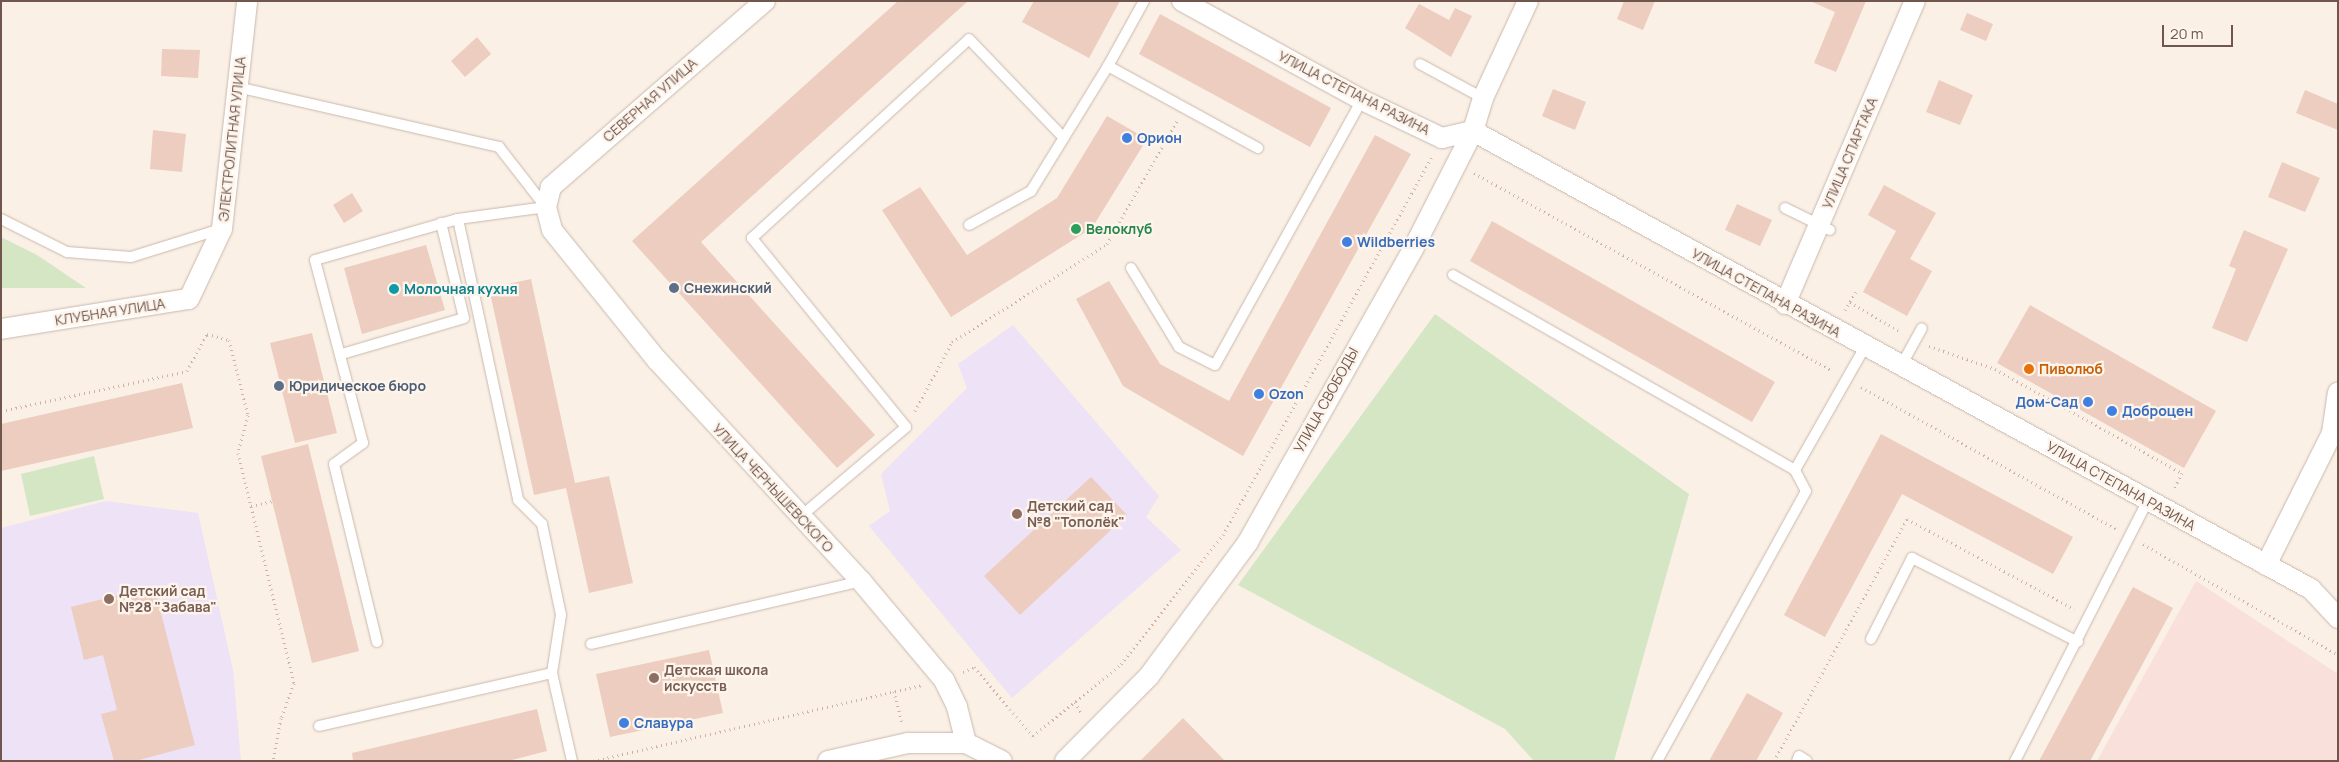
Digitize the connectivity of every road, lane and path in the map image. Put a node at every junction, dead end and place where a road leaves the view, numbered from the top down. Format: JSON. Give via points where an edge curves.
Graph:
{"nodes":[{"id":1,"x":248,"y":1,"type":"edge"},
{"id":2,"x":764,"y":1,"type":"edge"},
{"id":3,"x":1144,"y":1,"type":"edge"},
{"id":4,"x":1182,"y":1,"type":"edge"},
{"id":5,"x":1528,"y":1,"type":"edge"},
{"id":6,"x":1915,"y":1,"type":"edge"},
{"id":7,"x":1420,"y":64,"type":"dead end"},
{"id":8,"x":1108,"y":66,"type":"junction"},
{"id":9,"x":237,"y":87,"type":"junction"},
{"id":10,"x":1483,"y":98,"type":"junction"},
{"id":11,"x":1362,"y":100,"type":"junction"},
{"id":12,"x":1184,"y":107,"type":"junction"},
{"id":13,"x":1473,"y":131,"type":"junction"},
{"id":14,"x":1064,"y":138,"type":"junction"},
{"id":15,"x":1442,"y":138,"type":"junction"},
{"id":16,"x":1258,"y":148,"type":"dead end"},
{"id":17,"x":1486,"y":178,"type":"dead end"},
{"id":18,"x":546,"y":207,"type":"junction"},
{"id":19,"x":1785,"y":208,"type":"dead end"},
{"id":20,"x":1,"y":219,"type":"edge"},
{"id":21,"x":458,"y":219,"type":"junction"},
{"id":22,"x":441,"y":223,"type":"junction"},
{"id":23,"x":969,"y":225,"type":"dead end"},
{"id":24,"x":1824,"y":228,"type":"junction"},
{"id":25,"x":222,"y":229,"type":"junction"},
{"id":26,"x":1131,"y":268,"type":"dead end"},
{"id":27,"x":200,"y":271,"type":"joint"},
{"id":28,"x":1453,"y":275,"type":"dead end"},
{"id":29,"x":1850,"y":302,"type":"dead end"},
{"id":30,"x":1785,"y":304,"type":"junction"},
{"id":31,"x":1922,"y":328,"type":"dead end"},
{"id":32,"x":1,"y":329,"type":"edge"},
{"id":33,"x":1916,"y":340,"type":"junction"},
{"id":34,"x":1865,"y":347,"type":"junction"},
{"id":35,"x":342,"y":354,"type":"junction"},
{"id":36,"x":1901,"y":366,"type":"junction"},
{"id":37,"x":1847,"y":379,"type":"junction"},
{"id":38,"x":2338,"y":392,"type":"edge"},
{"id":39,"x":1,"y":411,"type":"edge"},
{"id":40,"x":906,"y":428,"type":"junction"},
{"id":41,"x":2335,"y":432,"type":"edge"},
{"id":42,"x":1795,"y":470,"type":"junction"},
{"id":43,"x":272,"y":502,"type":"dead end"},
{"id":44,"x":2155,"y":504,"type":"junction"},
{"id":45,"x":251,"y":506,"type":"junction"},
{"id":46,"x":799,"y":518,"type":"junction"},
{"id":47,"x":2130,"y":537,"type":"junction"},
{"id":48,"x":2141,"y":543,"type":"junction"},
{"id":49,"x":2266,"y":564,"type":"junction"},
{"id":50,"x":861,"y":581,"type":"junction"},
{"id":51,"x":2090,"y":617,"type":"junction"},
{"id":52,"x":2338,"y":618,"type":"edge"},
{"id":53,"x":1871,"y":639,"type":"dead end"},
{"id":54,"x":377,"y":642,"type":"dead end"},
{"id":55,"x":2078,"y":642,"type":"junction"},
{"id":56,"x":591,"y":644,"type":"dead end"},
{"id":57,"x":2338,"y":655,"type":"edge"},
{"id":58,"x":974,"y":667,"type":"dead end"},
{"id":59,"x":552,"y":673,"type":"junction"},
{"id":60,"x":944,"y":680,"type":"junction"},
{"id":61,"x":319,"y":726,"type":"dead end"},
{"id":62,"x":966,"y":742,"type":"junction"},
{"id":63,"x":604,"y":760,"type":"edge"},
{"id":64,"x":272,"y":761,"type":"edge"},
{"id":65,"x":572,"y":761,"type":"edge"},
{"id":66,"x":593,"y":761,"type":"edge"},
{"id":67,"x":828,"y":761,"type":"edge"},
{"id":68,"x":1002,"y":761,"type":"edge"},
{"id":69,"x":1065,"y":761,"type":"edge"},
{"id":70,"x":1658,"y":761,"type":"edge"},
{"id":71,"x":1774,"y":761,"type":"edge"},
{"id":72,"x":1797,"y":761,"type":"edge"},
{"id":73,"x":1807,"y":761,"type":"edge"},
{"id":74,"x":2015,"y":761,"type":"edge"}],
"edges":[{"from":1,"to":9,"type":"street","name":"ЭЛЕКТРОЛИТНАЯ УЛИЦА"},
{"from":2,"to":18,"type":"street","name":"СЕВЕРНАЯ УЛИЦА","via":[[551,187]]},
{"from":3,"to":8,"type":"lane"},
{"from":4,"to":11,"type":"street","name":"УЛИЦА СТЕПАНА РАЗИНА"},
{"from":5,"to":10,"type":"street","name":"УЛИЦА СВОБОДЫ"},
{"from":6,"to":24,"type":"street","name":"УЛИЦА СПАРТАКА"},
{"from":7,"to":10,"type":"lane"},
{"from":8,"to":12,"type":"lane"},
{"from":8,"to":14,"type":"lane"},
{"from":9,"to":18,"type":"lane","via":[[499,147]]},
{"from":9,"to":25,"type":"street","name":"ЭЛЕКТРОЛИТНАЯ УЛИЦА"},
{"from":10,"to":13,"type":"street","name":"УЛИЦА СВОБОДЫ"},
{"from":11,"to":15,"type":"street","name":"УЛИЦА СТЕПАНА РАЗИНА"},
{"from":11,"to":26,"type":"lane","via":[[1215,365],[1179,347]]},
{"from":12,"to":16,"type":"lane"},
{"from":12,"to":40,"type":"path","via":[[1107,244],[952,342]]},
{"from":13,"to":15,"type":"street","name":"УЛИЦА СТЕПАНА РАЗИНА"},
{"from":13,"to":30,"type":"street","name":"УЛИЦА СТЕПАНА РАЗИНА"},
{"from":13,"to":69,"type":"street","name":"УЛИЦА СВОБОДЫ","via":[[1414,247],[1248,542],[1149,676]]},
{"from":14,"to":23,"type":"lane","via":[[1031,191]]},
{"from":14,"to":40,"type":"lane","via":[[969,39],[752,238]]},
{"from":15,"to":58,"type":"path","via":[[1224,535],[1121,664],[1032,736]]},
{"from":17,"to":37,"type":"path"},
{"from":18,"to":21,"type":"lane"},
{"from":18,"to":46,"type":"street","name":"УЛИЦА ЧЕРНЫШЕВСКОГО","via":[[552,230],[657,360]]},
{"from":19,"to":24,"type":"lane"},
{"from":20,"to":25,"type":"lane","via":[[67,252],[131,257]]},
{"from":21,"to":22,"type":"lane"},
{"from":21,"to":59,"type":"lane","via":[[518,500],[542,524],[559,606]]},
{"from":22,"to":35,"type":"lane","via":[[464,318]]},
{"from":22,"to":35,"type":"lane","via":[[315,260]]},
{"from":24,"to":30,"type":"street","name":"УЛИЦА СПАРТАКА"},
{"from":25,"to":27,"type":"street","name":"ЭЛЕКТРОЛИТНАЯ УЛИЦА"},
{"from":27,"to":32,"type":"street","name":"КЛУБНАЯ УЛИЦА","via":[[189,299]]},
{"from":28,"to":42,"type":"lane"},
{"from":29,"to":33,"type":"path"},
{"from":30,"to":34,"type":"street","name":"УЛИЦА СТЕПАНА РАЗИНА"},
{"from":31,"to":33,"type":"lane"},
{"from":33,"to":36,"type":"lane"},
{"from":33,"to":44,"type":"path","via":[[1995,369],[2182,473]]},
{"from":34,"to":36,"type":"street","name":"УЛИЦА СТЕПАНА РАЗИНА"},
{"from":34,"to":37,"type":"lane"},
{"from":35,"to":54,"type":"lane","via":[[363,443],[334,464]]},
{"from":36,"to":44,"type":"street","name":"УЛИЦА СТЕПАНА РАЗИНА"},
{"from":37,"to":42,"type":"lane"},
{"from":37,"to":47,"type":"path"},
{"from":38,"to":41,"type":"street"},
{"from":39,"to":45,"type":"path","via":[[187,371],[207,334],[229,340],[248,415],[238,453]]},
{"from":40,"to":46,"type":"lane"},
{"from":41,"to":49,"type":"street"},
{"from":42,"to":70,"type":"lane","via":[[1806,491]]},
{"from":43,"to":45,"type":"path"},
{"from":44,"to":47,"type":"lane"},
{"from":44,"to":48,"type":"path"},
{"from":44,"to":49,"type":"street","name":"УЛИЦА СТЕПАНА РАЗИНА"},
{"from":45,"to":64,"type":"path","via":[[294,683],[281,718]]},
{"from":46,"to":50,"type":"street","name":"УЛИЦА ЧЕРНЫШЕВСКОГО"},
{"from":47,"to":48,"type":"path"},
{"from":47,"to":51,"type":"lane"},
{"from":48,"to":57,"type":"path"},
{"from":49,"to":52,"type":"street","name":"УЛИЦА СТЕПАНА РАЗИНА","via":[[2311,589]]},
{"from":50,"to":56,"type":"lane"},
{"from":50,"to":60,"type":"street","name":"УЛИЦА ЧЕРНЫШЕВСКОГО"},
{"from":51,"to":55,"type":"lane"},
{"from":51,"to":71,"type":"path","via":[[1907,519]]},
{"from":53,"to":55,"type":"lane","via":[[1912,558]]},
{"from":55,"to":74,"type":"lane"},
{"from":59,"to":61,"type":"lane"},
{"from":59,"to":65,"type":"lane"},
{"from":60,"to":62,"type":"street","name":"УЛИЦА ЧЕРНЫШЕВСКОГО","via":[[957,707]]},
{"from":60,"to":63,"type":"path"},
{"from":62,"to":67,"type":"street","via":[[908,743]]},
{"from":62,"to":68,"type":"street"},
{"from":63,"to":66,"type":"path"},
{"from":72,"to":73,"type":"lane","via":[[1799,756]]}]}
